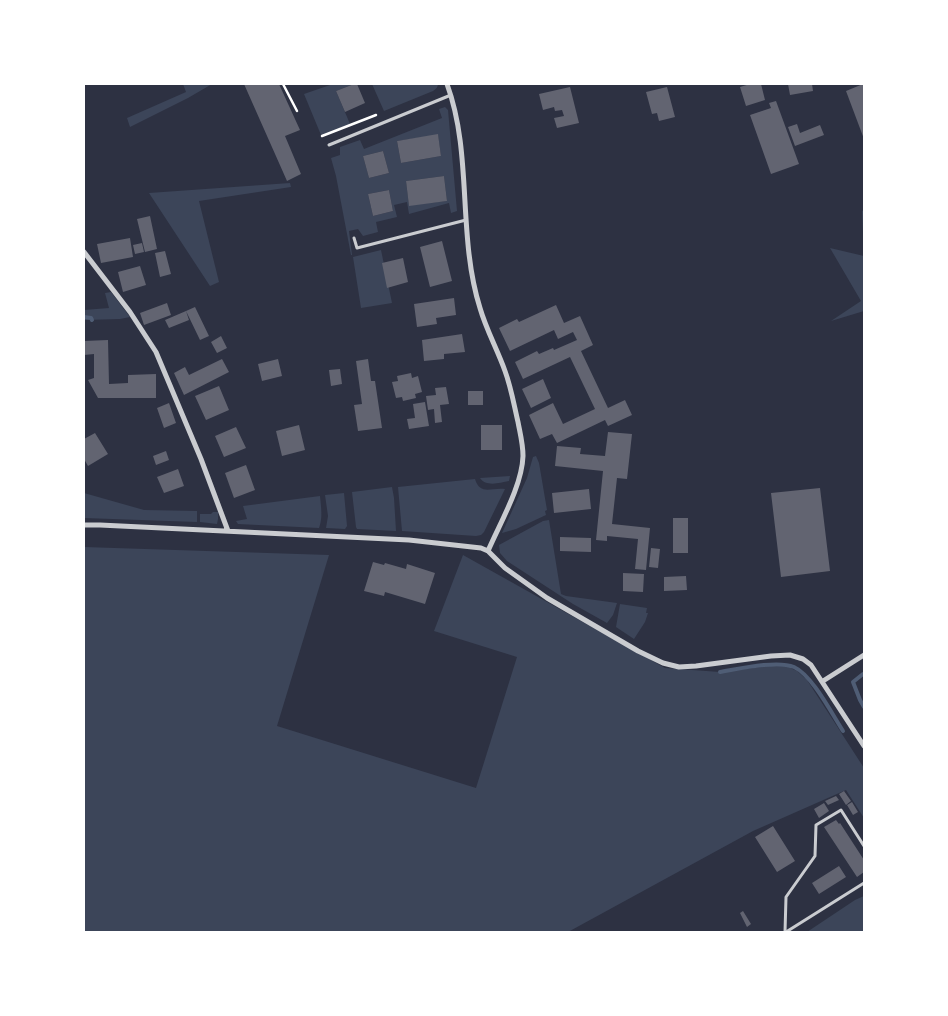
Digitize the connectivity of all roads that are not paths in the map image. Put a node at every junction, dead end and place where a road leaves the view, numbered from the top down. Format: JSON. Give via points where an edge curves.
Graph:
{"nodes":[{"id":1,"x":447,"y":84,"type":"edge"},
{"id":2,"x":451,"y":95,"type":"junction"},
{"id":3,"x":329,"y":145,"type":"dead end"},
{"id":4,"x":466,"y":220,"type":"junction"},
{"id":5,"x":354,"y":238,"type":"dead end"},
{"id":6,"x":84,"y":252,"type":"edge"},
{"id":7,"x":84,"y":525,"type":"edge"},
{"id":8,"x":228,"y":531,"type":"junction"},
{"id":9,"x":488,"y":551,"type":"junction"},
{"id":10,"x":864,"y":655,"type":"edge"},
{"id":11,"x":823,"y":682,"type":"junction"},
{"id":12,"x":864,"y":746,"type":"edge"},
{"id":13,"x":864,"y":846,"type":"edge"},
{"id":14,"x":864,"y":883,"type":"edge"},
{"id":15,"x":785,"y":932,"type":"edge"}],
"edges":[{"from":1,"to":2,"type":"street"},
{"from":2,"to":3,"type":"lane"},
{"from":2,"to":4,"type":"street","via":[[460,143]]},
{"from":4,"to":5,"type":"lane","via":[[357,248]]},
{"from":4,"to":9,"type":"street","via":[[472,280],[505,372],[522,448],[517,483]]},
{"from":6,"to":8,"type":"street","via":[[156,352]]},
{"from":7,"to":8,"type":"street"},
{"from":8,"to":9,"type":"street","via":[[409,540],[474,546]]},
{"from":9,"to":11,"type":"street","via":[[547,598],[663,663],[679,667],[696,666],[790,655],[811,665]]},
{"from":10,"to":11,"type":"street"},
{"from":11,"to":12,"type":"street"},
{"from":13,"to":15,"type":"lane","via":[[841,810],[816,825],[815,856],[786,897]]},
{"from":14,"to":15,"type":"lane"}]}
